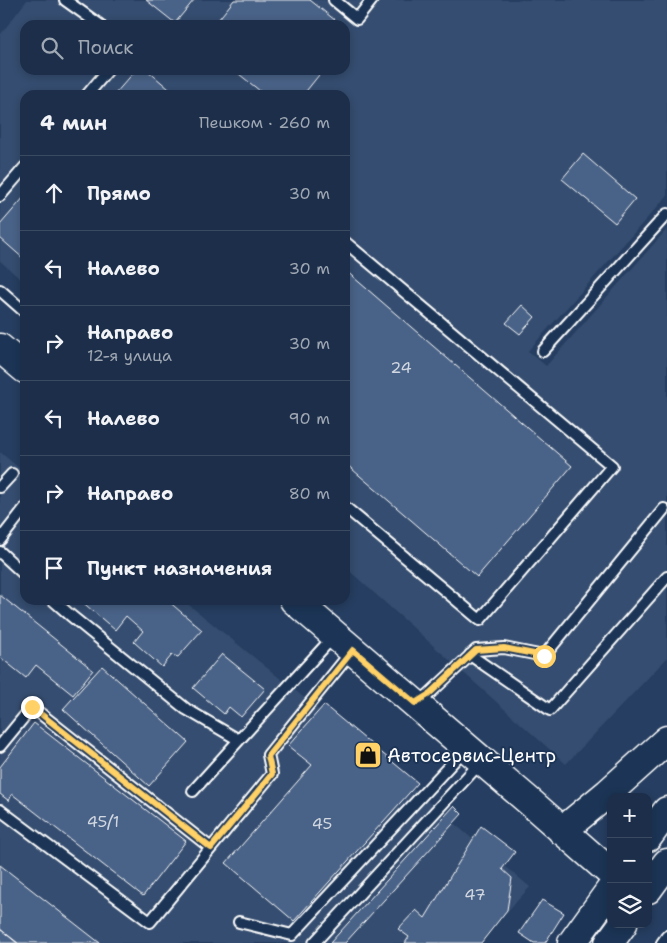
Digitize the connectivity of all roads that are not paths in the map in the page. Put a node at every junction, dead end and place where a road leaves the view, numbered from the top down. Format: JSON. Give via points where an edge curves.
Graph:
{"nodes":[{"id":1,"x":65,"y":0,"type":"edge"},
{"id":2,"x":334,"y":0,"type":"edge"},
{"id":3,"x":372,"y":0,"type":"edge"},
{"id":4,"x":93,"y":20,"type":"edge"},
{"id":5,"x":104,"y":75,"type":"edge"},
{"id":6,"x":91,"y":90,"type":"edge"},
{"id":7,"x":20,"y":173,"type":"edge"},
{"id":8,"x":0,"y":196,"type":"edge"},
{"id":9,"x":667,"y":214,"type":"edge"},
{"id":10,"x":350,"y":246,"type":"edge"},
{"id":11,"x":0,"y":290,"type":"edge"},
{"id":12,"x":20,"y":308,"type":"edge"},
{"id":13,"x":0,"y":348,"type":"edge"},
{"id":14,"x":544,"y":351,"type":"dead end"},
{"id":15,"x":20,"y":365,"type":"edge"},
{"id":16,"x":12,"y":474,"type":"dead end"},
{"id":17,"x":0,"y":487,"type":"edge"},
{"id":18,"x":664,"y":509,"type":"dead end"},
{"id":19,"x":350,"y":512,"type":"edge"},
{"id":20,"x":20,"y":514,"type":"edge"},
{"id":21,"x":0,"y":540,"type":"edge"},
{"id":22,"x":0,"y":552,"type":"edge"},
{"id":23,"x":20,"y":570,"type":"edge"},
{"id":24,"x":667,"y":577,"type":"edge"},
{"id":25,"x":59,"y":605,"type":"edge"},
{"id":26,"x":300,"y":605,"type":"edge"},
{"id":27,"x":344,"y":642,"type":"junction"},
{"id":28,"x":470,"y":655,"type":"junction"},
{"id":29,"x":415,"y":703,"type":"junction"},
{"id":30,"x":239,"y":740,"type":"junction"},
{"id":31,"x":667,"y":740,"type":"edge"},
{"id":32,"x":0,"y":746,"type":"edge"},
{"id":33,"x":474,"y":754,"type":"junction"},
{"id":34,"x":193,"y":791,"type":"dead end"},
{"id":35,"x":0,"y":810,"type":"edge"},
{"id":36,"x":667,"y":811,"type":"edge"},
{"id":37,"x":562,"y":831,"type":"junction"},
{"id":38,"x":652,"y":832,"type":"edge"},
{"id":39,"x":211,"y":848,"type":"junction"},
{"id":40,"x":667,"y":863,"type":"edge"},
{"id":41,"x":607,"y":870,"type":"edge"},
{"id":42,"x":652,"y":884,"type":"edge"},
{"id":43,"x":607,"y":895,"type":"edge"},
{"id":44,"x":239,"y":922,"type":"dead end"},
{"id":45,"x":620,"y":928,"type":"edge"},
{"id":46,"x":667,"y":936,"type":"edge"},
{"id":47,"x":314,"y":943,"type":"edge"},
{"id":48,"x":572,"y":943,"type":"edge"},
{"id":49,"x":609,"y":943,"type":"edge"},
{"id":50,"x":662,"y":943,"type":"edge"}],
"edges":[{"from":1,"to":4,"type":"lane"},
{"from":2,"to":3,"type":"lane","via":[[357,19]]},
{"from":5,"to":6,"type":"lane"},
{"from":7,"to":8,"type":"lane"},
{"from":9,"to":14,"type":"lane"},
{"from":10,"to":19,"type":"lane","via":[[612,466],[480,620]]},
{"from":11,"to":12,"type":"lane"},
{"from":13,"to":15,"type":"main road"},
{"from":16,"to":17,"type":"lane"},
{"from":18,"to":28,"type":"lane","via":[[544,656],[504,648],[476,650]]},
{"from":20,"to":21,"type":"lane"},
{"from":22,"to":23,"type":"lane"},
{"from":24,"to":28,"type":"lane","via":[[550,710]]},
{"from":25,"to":30,"type":"lane","via":[[186,709]]},
{"from":26,"to":27,"type":"main road"},
{"from":27,"to":29,"type":"main road"},
{"from":27,"to":30,"type":"lane"},
{"from":27,"to":39,"type":"lane","via":[[268,756],[272,774]]},
{"from":28,"to":29,"type":"lane","via":[[428,695]]},
{"from":29,"to":33,"type":"main road"},
{"from":30,"to":34,"type":"lane"},
{"from":31,"to":37,"type":"main road"},
{"from":32,"to":39,"type":"lane","via":[[32,707]]},
{"from":33,"to":37,"type":"main road"},
{"from":33,"to":44,"type":"lane","via":[[292,935]]},
{"from":33,"to":47,"type":"lane"},
{"from":35,"to":39,"type":"lane","via":[[150,922]]},
{"from":36,"to":38,"type":"main road"},
{"from":37,"to":41,"type":"main road"},
{"from":40,"to":42,"type":"main road"},
{"from":43,"to":48,"type":"main road"},
{"from":45,"to":49,"type":"main road"},
{"from":46,"to":50,"type":"lane"}]}
